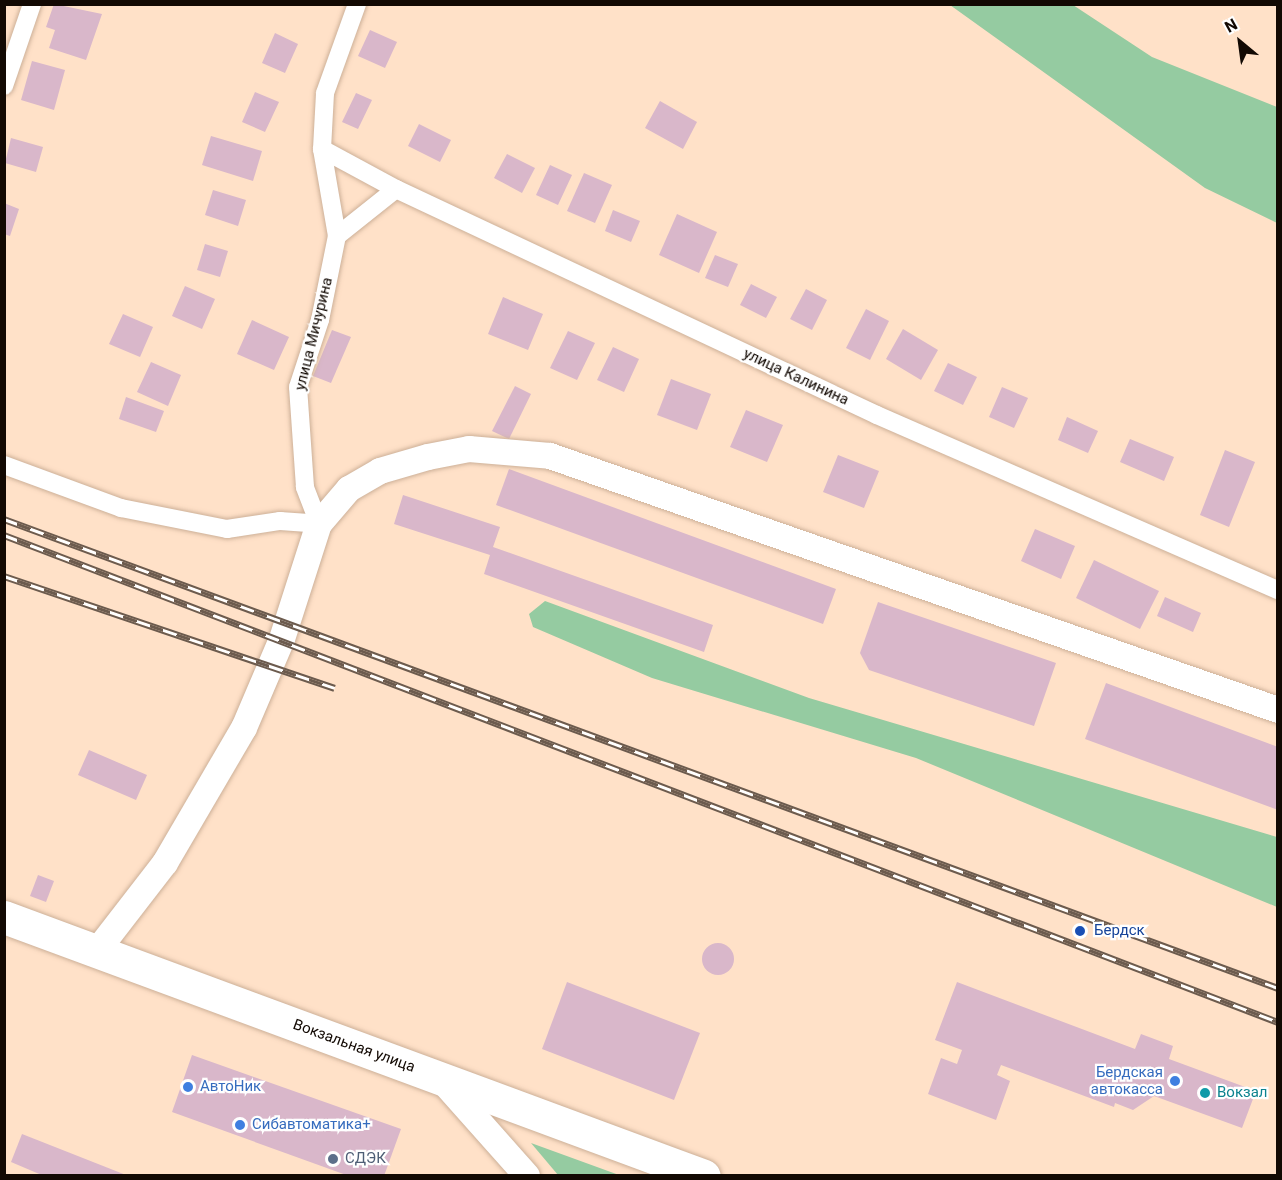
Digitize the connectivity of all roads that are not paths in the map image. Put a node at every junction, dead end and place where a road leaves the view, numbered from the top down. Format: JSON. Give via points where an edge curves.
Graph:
{"nodes":[{"id":1,"x":32,"y":4,"type":"edge"},
{"id":2,"x":357,"y":4,"type":"edge"},
{"id":3,"x":4,"y":86,"type":"edge"},
{"id":4,"x":322,"y":149,"type":"junction"},
{"id":5,"x":396,"y":189,"type":"junction"},
{"id":6,"x":337,"y":236,"type":"junction"},
{"id":7,"x":4,"y":465,"type":"edge"},
{"id":8,"x":319,"y":524,"type":"junction"},
{"id":9,"x":1278,"y":590,"type":"edge"},
{"id":10,"x":1278,"y":710,"type":"edge"},
{"id":11,"x":4,"y":916,"type":"edge"},
{"id":12,"x":96,"y":951,"type":"junction"},
{"id":13,"x":439,"y":1078,"type":"junction"},
{"id":14,"x":527,"y":1176,"type":"edge"},
{"id":15,"x":704,"y":1176,"type":"edge"}],
"edges":[{"from":1,"to":3,"type":"street"},
{"from":2,"to":4,"type":"street","name":"улица Мичурина","via":[[325,93]]},
{"from":4,"to":5,"type":"street","name":"улица Калинина"},
{"from":4,"to":6,"type":"street","name":"улица Мичурина"},
{"from":5,"to":6,"type":"street"},
{"from":5,"to":9,"type":"street","name":"улица Калинина","via":[[877,415]]},
{"from":6,"to":8,"type":"street","name":"улица Мичурина","via":[[320,320],[298,387],[305,487]]},
{"from":7,"to":8,"type":"street","via":[[121,508],[227,529],[280,522]]},
{"from":8,"to":10,"type":"street","via":[[349,489],[409,462],[469,449],[550,456]]},
{"from":8,"to":12,"type":"street","via":[[279,649],[244,728],[165,863]]},
{"from":11,"to":12,"type":"highway","name":"Вокзальная улица"},
{"from":12,"to":13,"type":"highway","name":"Вокзальная улица"},
{"from":13,"to":14,"type":"street"},
{"from":13,"to":15,"type":"highway","name":"Вокзальная улица"}]}
